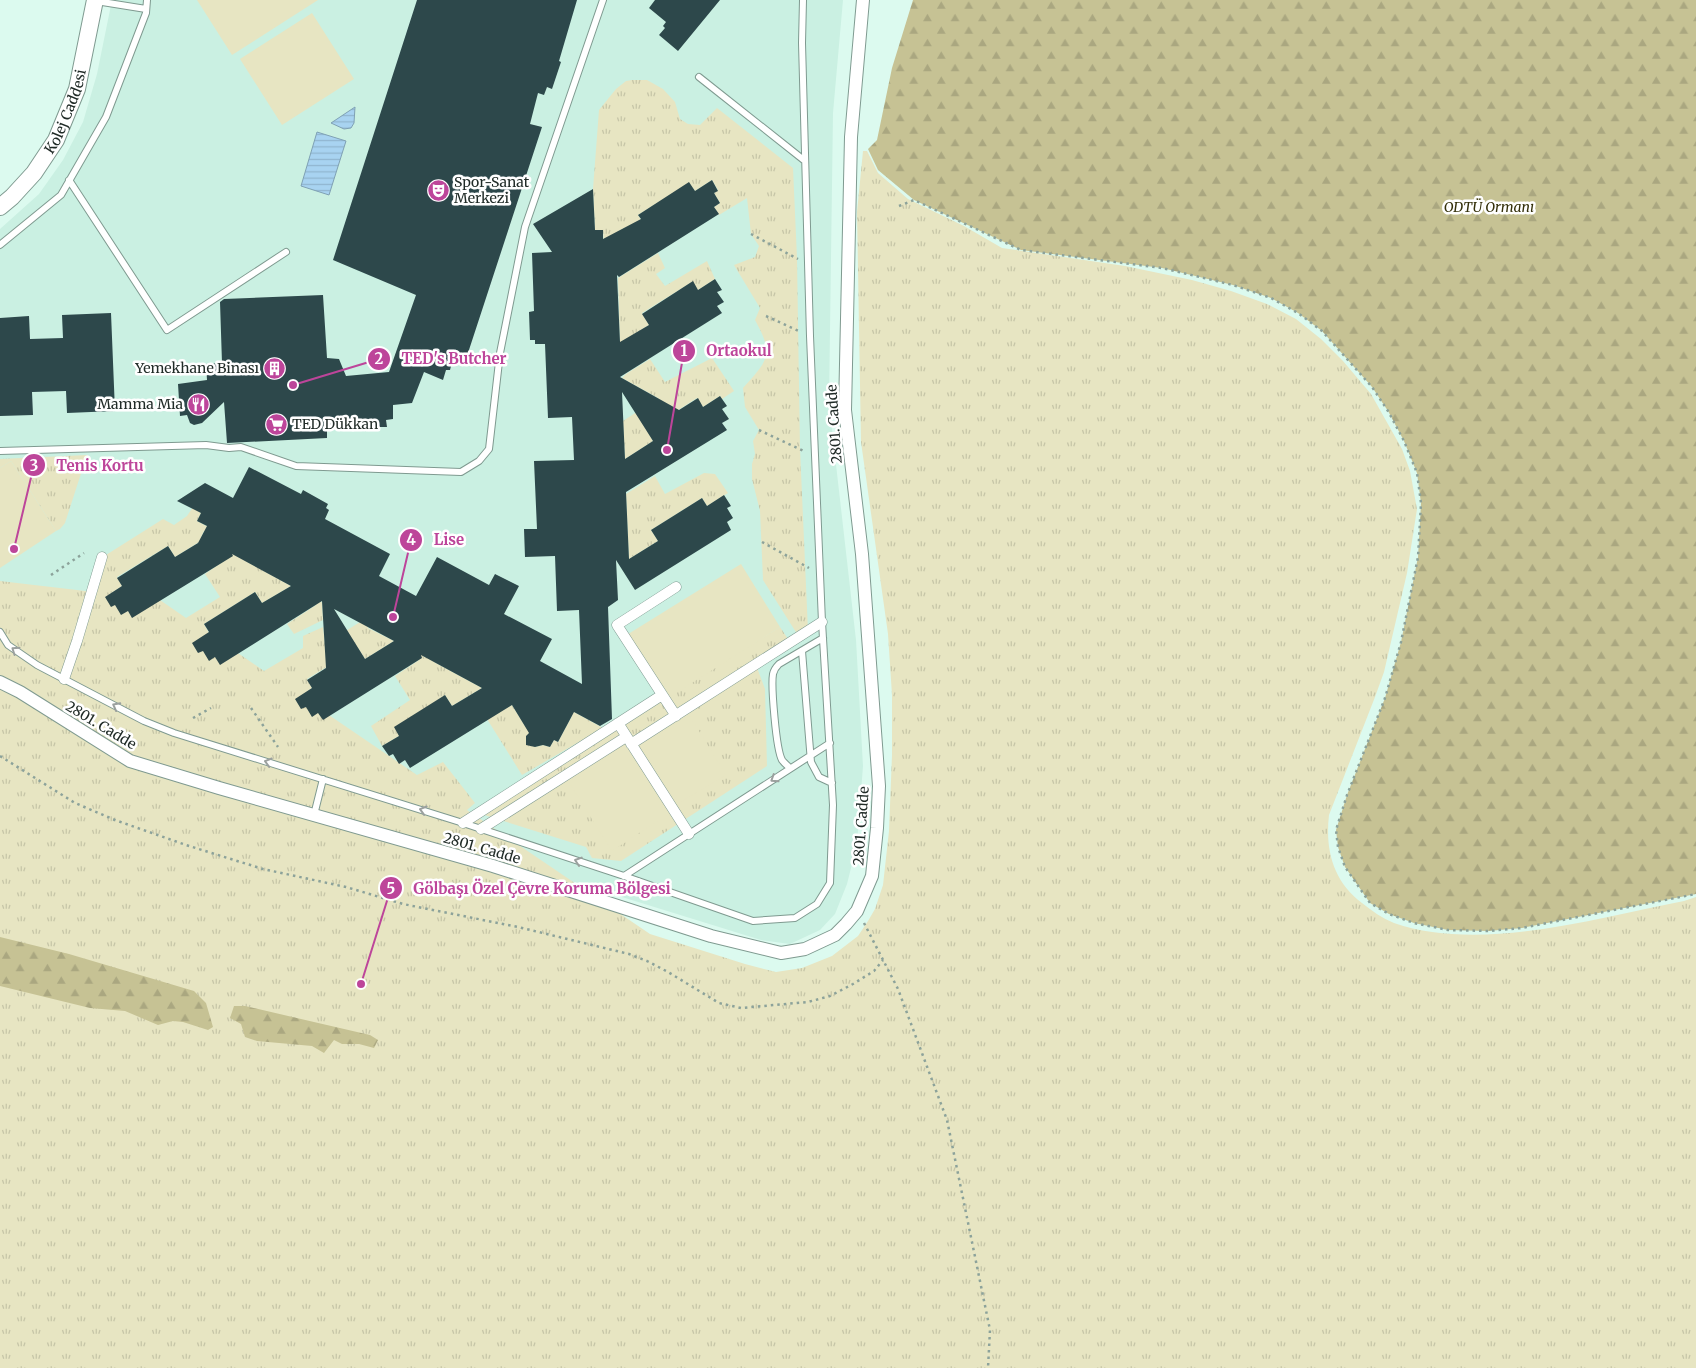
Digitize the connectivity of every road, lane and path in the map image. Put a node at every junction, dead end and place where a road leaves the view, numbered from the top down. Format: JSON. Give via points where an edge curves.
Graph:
{"nodes":[{"id":1,"x":95,"y":0,"type":"edge"},
{"id":2,"x":147,"y":0,"type":"edge"},
{"id":3,"x":604,"y":0,"type":"edge"},
{"id":4,"x":803,"y":0,"type":"edge"},
{"id":5,"x":863,"y":0,"type":"edge"},
{"id":6,"x":146,"y":9,"type":"junction"},
{"id":7,"x":700,"y":77,"type":"dead end"},
{"id":8,"x":805,"y":161,"type":"junction"},
{"id":9,"x":70,"y":180,"type":"junction"},
{"id":10,"x":0,"y":206,"type":"edge"},
{"id":11,"x":899,"y":206,"type":"dead end"},
{"id":12,"x":751,"y":234,"type":"dead end"},
{"id":13,"x":0,"y":245,"type":"edge"},
{"id":14,"x":286,"y":252,"type":"dead end"},
{"id":15,"x":808,"y":265,"type":"junction"},
{"id":16,"x":766,"y":316,"type":"dead end"},
{"id":17,"x":810,"y":336,"type":"junction"},
{"id":18,"x":759,"y":430,"type":"dead end"},
{"id":19,"x":0,"y":451,"type":"edge"},
{"id":20,"x":816,"y":457,"type":"junction"},
{"id":21,"x":762,"y":542,"type":"dead end"},
{"id":22,"x":84,"y":553,"type":"dead end"},
{"id":23,"x":102,"y":557,"type":"dead end"},
{"id":24,"x":821,"y":574,"type":"junction"},
{"id":25,"x":51,"y":575,"type":"dead end"},
{"id":26,"x":676,"y":587,"type":"dead end"},
{"id":27,"x":822,"y":622,"type":"junction"},
{"id":28,"x":0,"y":632,"type":"edge"},
{"id":29,"x":823,"y":638,"type":"junction"},
{"id":30,"x":802,"y":651,"type":"junction"},
{"id":31,"x":64,"y":679,"type":"junction"},
{"id":32,"x":0,"y":682,"type":"edge"},
{"id":33,"x":662,"y":695,"type":"junction"},
{"id":34,"x":211,"y":708,"type":"dead end"},
{"id":35,"x":251,"y":708,"type":"dead end"},
{"id":36,"x":676,"y":716,"type":"junction"},
{"id":37,"x":193,"y":718,"type":"dead end"},
{"id":38,"x":618,"y":723,"type":"junction"},
{"id":39,"x":629,"y":740,"type":"junction"},
{"id":40,"x":830,"y":744,"type":"junction"},
{"id":41,"x":278,"y":747,"type":"dead end"},
{"id":42,"x":0,"y":756,"type":"edge"},
{"id":43,"x":810,"y":756,"type":"junction"},
{"id":44,"x":790,"y":768,"type":"junction"},
{"id":45,"x":323,"y":779,"type":"junction"},
{"id":46,"x":832,"y":783,"type":"junction"},
{"id":47,"x":314,"y":815,"type":"junction"},
{"id":48,"x":463,"y":823,"type":"junction"},
{"id":49,"x":481,"y":829,"type":"junction"},
{"id":50,"x":689,"y":834,"type":"junction"},
{"id":51,"x":624,"y":876,"type":"junction"},
{"id":52,"x":1696,"y":894,"type":"edge"},
{"id":53,"x":857,"y":910,"type":"junction"},
{"id":54,"x":883,"y":960,"type":"junction"},
{"id":55,"x":988,"y":1368,"type":"edge"}],
"edges":[{"from":1,"to":6,"type":"lane"},
{"from":1,"to":10,"type":"street","name":"Kolej Caddesi","via":[[77,89],[56,140],[34,173]]},
{"from":2,"to":6,"type":"lane"},
{"from":3,"to":19,"type":"lane","via":[[525,227],[500,353],[489,449],[479,461],[460,472],[296,466],[240,447],[206,445]]},
{"from":4,"to":8,"type":"lane"},
{"from":5,"to":53,"type":"street","name":"2801. Cadde","via":[[850,145],[845,410],[862,554],[879,786],[872,876]]},
{"from":6,"to":9,"type":"lane","via":[[106,117]]},
{"from":7,"to":8,"type":"lane"},
{"from":8,"to":15,"type":"lane"},
{"from":9,"to":13,"type":"lane","via":[[61,196]]},
{"from":9,"to":14,"type":"lane","via":[[167,330]]},
{"from":11,"to":52,"type":"path","via":[[914,200],[1021,250],[1162,268],[1233,285],[1270,298],[1322,330],[1372,387],[1404,441],[1417,473],[1421,503],[1418,557],[1401,642],[1385,698],[1336,830],[1345,866],[1370,903],[1414,924],[1448,930],[1488,931],[1522,928]]},
{"from":12,"to":15,"type":"path"},
{"from":15,"to":17,"type":"lane"},
{"from":16,"to":17,"type":"path"},
{"from":17,"to":20,"type":"lane"},
{"from":18,"to":20,"type":"path"},
{"from":20,"to":24,"type":"lane"},
{"from":21,"to":24,"type":"path"},
{"from":22,"to":25,"type":"path"},
{"from":23,"to":31,"type":"street"},
{"from":24,"to":27,"type":"lane"},
{"from":26,"to":33,"type":"street","via":[[617,625]]},
{"from":27,"to":29,"type":"lane"},
{"from":27,"to":36,"type":"street"},
{"from":31,"to":28,"type":"lane","one_way":true,"via":[[8,645]]},
{"from":29,"to":30,"type":"lane"},
{"from":29,"to":40,"type":"lane"},
{"from":30,"to":43,"type":"lane"},
{"from":30,"to":44,"type":"lane","via":[[779,664],[773,675],[780,752]]},
{"from":45,"to":31,"type":"lane","one_way":true,"via":[[159,727]]},
{"from":32,"to":47,"type":"street","name":"2801. Cadde","via":[[130,761]]},
{"from":33,"to":36,"type":"street"},
{"from":33,"to":38,"type":"street"},
{"from":34,"to":37,"type":"path"},
{"from":35,"to":41,"type":"path"},
{"from":36,"to":39,"type":"street"},
{"from":38,"to":39,"type":"street"},
{"from":38,"to":48,"type":"street"},
{"from":39,"to":49,"type":"street"},
{"from":39,"to":50,"type":"street"},
{"from":40,"to":43,"type":"lane"},
{"from":40,"to":46,"type":"lane"},
{"from":42,"to":54,"type":"path","via":[[75,803],[186,845],[262,869],[346,887],[404,904],[629,954],[668,972],[719,1003],[741,1008],[808,1002],[830,996],[853,984]]},
{"from":43,"to":44,"type":"lane"},
{"from":43,"to":46,"type":"lane","via":[[814,772]]},
{"from":44,"to":50,"type":"lane","one_way":true},
{"from":45,"to":47,"type":"lane"},
{"from":48,"to":45,"type":"lane","one_way":true},
{"from":46,"to":51,"type":"lane","via":[[830,883],[818,904],[795,918],[753,922]]},
{"from":47,"to":53,"type":"street","name":"2801. Cadde","via":[[493,866],[711,936],[781,953],[805,950],[828,939]]},
{"from":48,"to":49,"type":"lane"},
{"from":51,"to":49,"type":"lane","one_way":true},
{"from":50,"to":51,"type":"lane"},
{"from":53,"to":54,"type":"path"},
{"from":54,"to":55,"type":"path","via":[[898,989],[946,1120],[990,1330]]}]}
